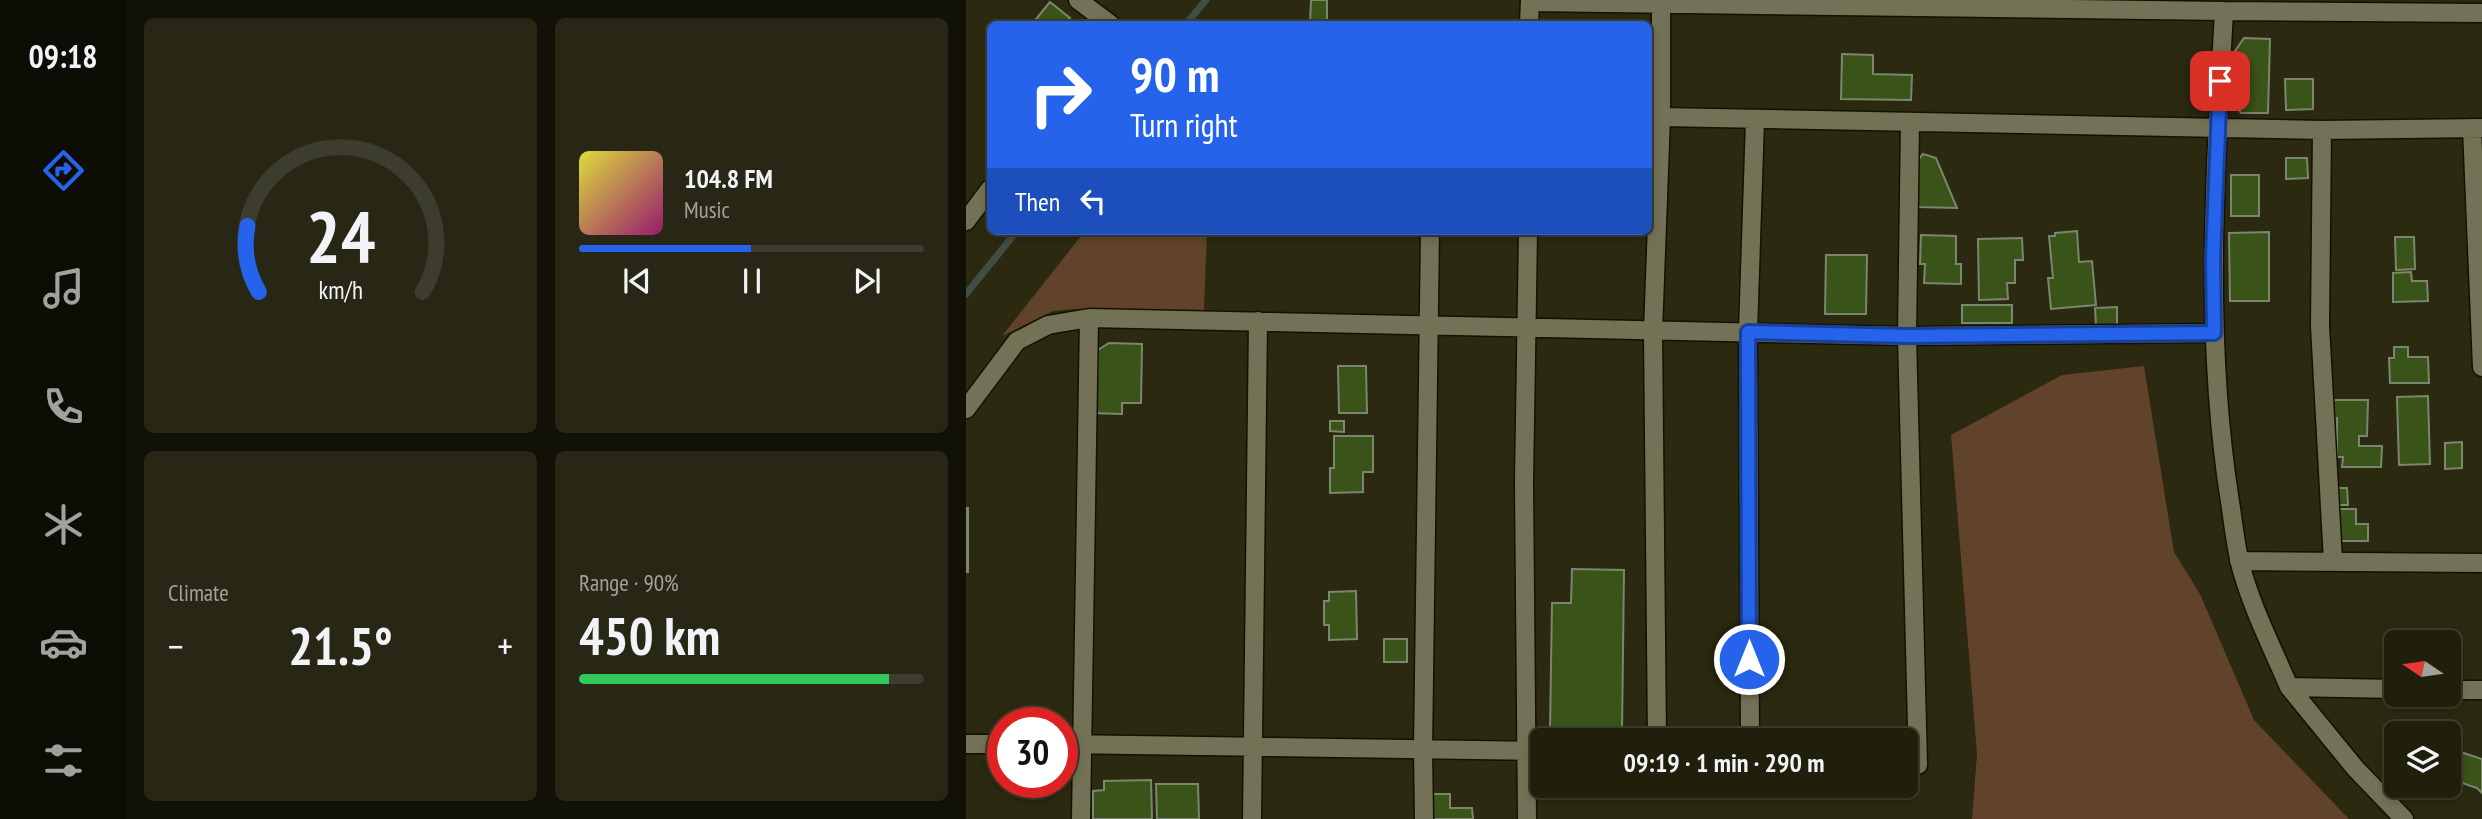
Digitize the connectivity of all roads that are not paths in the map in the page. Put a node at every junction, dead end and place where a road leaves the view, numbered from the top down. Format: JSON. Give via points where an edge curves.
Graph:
{"nodes":[{"id":1,"x":1078,"y":0,"type":"edge"},
{"id":2,"x":1530,"y":1,"type":"edge"},
{"id":3,"x":1661,"y":4,"type":"junction"},
{"id":4,"x":2224,"y":11,"type":"junction"},
{"id":5,"x":2482,"y":13,"type":"edge"},
{"id":6,"x":1106,"y":21,"type":"edge"},
{"id":7,"x":1530,"y":21,"type":"edge"},
{"id":8,"x":1661,"y":117,"type":"junction"},
{"id":9,"x":1755,"y":120,"type":"junction"},
{"id":10,"x":1910,"y":122,"type":"junction"},
{"id":11,"x":2218,"y":127,"type":"junction"},
{"id":12,"x":2477,"y":128,"type":"edge"},
{"id":13,"x":2322,"y":130,"type":"junction"},
{"id":14,"x":987,"y":193,"type":"edge"},
{"id":15,"x":966,"y":221,"type":"edge"},
{"id":16,"x":1430,"y":235,"type":"edge"},
{"id":17,"x":1528,"y":235,"type":"edge"},
{"id":18,"x":1089,"y":318,"type":"junction"},
{"id":19,"x":1258,"y":321,"type":"junction"},
{"id":20,"x":1430,"y":327,"type":"junction"},
{"id":21,"x":1526,"y":329,"type":"junction"},
{"id":22,"x":1653,"y":332,"type":"junction"},
{"id":23,"x":1748,"y":332,"type":"junction"},
{"id":24,"x":2214,"y":333,"type":"junction"},
{"id":25,"x":1907,"y":336,"type":"junction"},
{"id":26,"x":2482,"y":367,"type":"edge"},
{"id":27,"x":966,"y":409,"type":"edge"},
{"id":28,"x":2239,"y":561,"type":"junction"},
{"id":29,"x":2333,"y":561,"type":"junction"},
{"id":30,"x":2482,"y":563,"type":"edge"},
{"id":31,"x":2289,"y":687,"type":"junction"},
{"id":32,"x":2384,"y":689,"type":"edge"},
{"id":33,"x":2461,"y":690,"type":"edge"},
{"id":34,"x":2482,"y":691,"type":"edge"},
{"id":35,"x":1533,"y":728,"type":"edge"},
{"id":36,"x":1657,"y":728,"type":"edge"},
{"id":37,"x":1750,"y":728,"type":"edge"},
{"id":38,"x":1917,"y":728,"type":"edge"},
{"id":39,"x":966,"y":744,"type":"edge"},
{"id":40,"x":987,"y":744,"type":"edge"},
{"id":41,"x":1078,"y":744,"type":"edge"},
{"id":42,"x":1082,"y":744,"type":"junction"},
{"id":43,"x":1251,"y":748,"type":"junction"},
{"id":44,"x":1423,"y":751,"type":"junction"},
{"id":45,"x":1530,"y":751,"type":"edge"},
{"id":46,"x":1530,"y":790,"type":"edge"},
{"id":47,"x":1082,"y":819,"type":"edge"},
{"id":48,"x":1252,"y":819,"type":"edge"},
{"id":49,"x":1424,"y":819,"type":"edge"},
{"id":50,"x":1527,"y":819,"type":"edge"},
{"id":51,"x":2404,"y":819,"type":"edge"}],
"edges":[{"from":1,"to":6,"type":"street"},
{"from":2,"to":3,"type":"street"},
{"from":2,"to":7,"type":"street"},
{"from":3,"to":4,"type":"street"},
{"from":3,"to":8,"type":"street"},
{"from":4,"to":5,"type":"street"},
{"from":4,"to":11,"type":"street"},
{"from":8,"to":9,"type":"street"},
{"from":8,"to":22,"type":"street"},
{"from":9,"to":10,"type":"street"},
{"from":9,"to":23,"type":"street"},
{"from":10,"to":11,"type":"street"},
{"from":10,"to":25,"type":"street"},
{"from":11,"to":13,"type":"street"},
{"from":11,"to":24,"type":"street"},
{"from":12,"to":13,"type":"street"},
{"from":12,"to":26,"type":"street"},
{"from":13,"to":29,"type":"street","via":[[2320,326]]},
{"from":14,"to":15,"type":"street"},
{"from":16,"to":20,"type":"street"},
{"from":17,"to":21,"type":"street"},
{"from":18,"to":19,"type":"street"},
{"from":18,"to":27,"type":"street","via":[[1048,325],[1017,341]]},
{"from":18,"to":42,"type":"street"},
{"from":19,"to":20,"type":"street"},
{"from":19,"to":43,"type":"street"},
{"from":20,"to":21,"type":"street"},
{"from":20,"to":44,"type":"street"},
{"from":21,"to":22,"type":"street"},
{"from":21,"to":35,"type":"street","via":[[1524,496]]},
{"from":22,"to":23,"type":"street"},
{"from":22,"to":36,"type":"street"},
{"from":23,"to":25,"type":"street"},
{"from":23,"to":37,"type":"street"},
{"from":24,"to":25,"type":"street"},
{"from":24,"to":28,"type":"street","via":[[2220,438]]},
{"from":25,"to":38,"type":"street"},
{"from":28,"to":29,"type":"street"},
{"from":28,"to":31,"type":"street"},
{"from":29,"to":30,"type":"street"},
{"from":31,"to":32,"type":"street"},
{"from":31,"to":51,"type":"street"},
{"from":33,"to":34,"type":"street"},
{"from":39,"to":40,"type":"street"},
{"from":41,"to":42,"type":"street"},
{"from":42,"to":43,"type":"street"},
{"from":42,"to":47,"type":"street"},
{"from":43,"to":44,"type":"street"},
{"from":43,"to":48,"type":"street"},
{"from":44,"to":45,"type":"street"},
{"from":44,"to":49,"type":"street"},
{"from":46,"to":50,"type":"street"}]}
